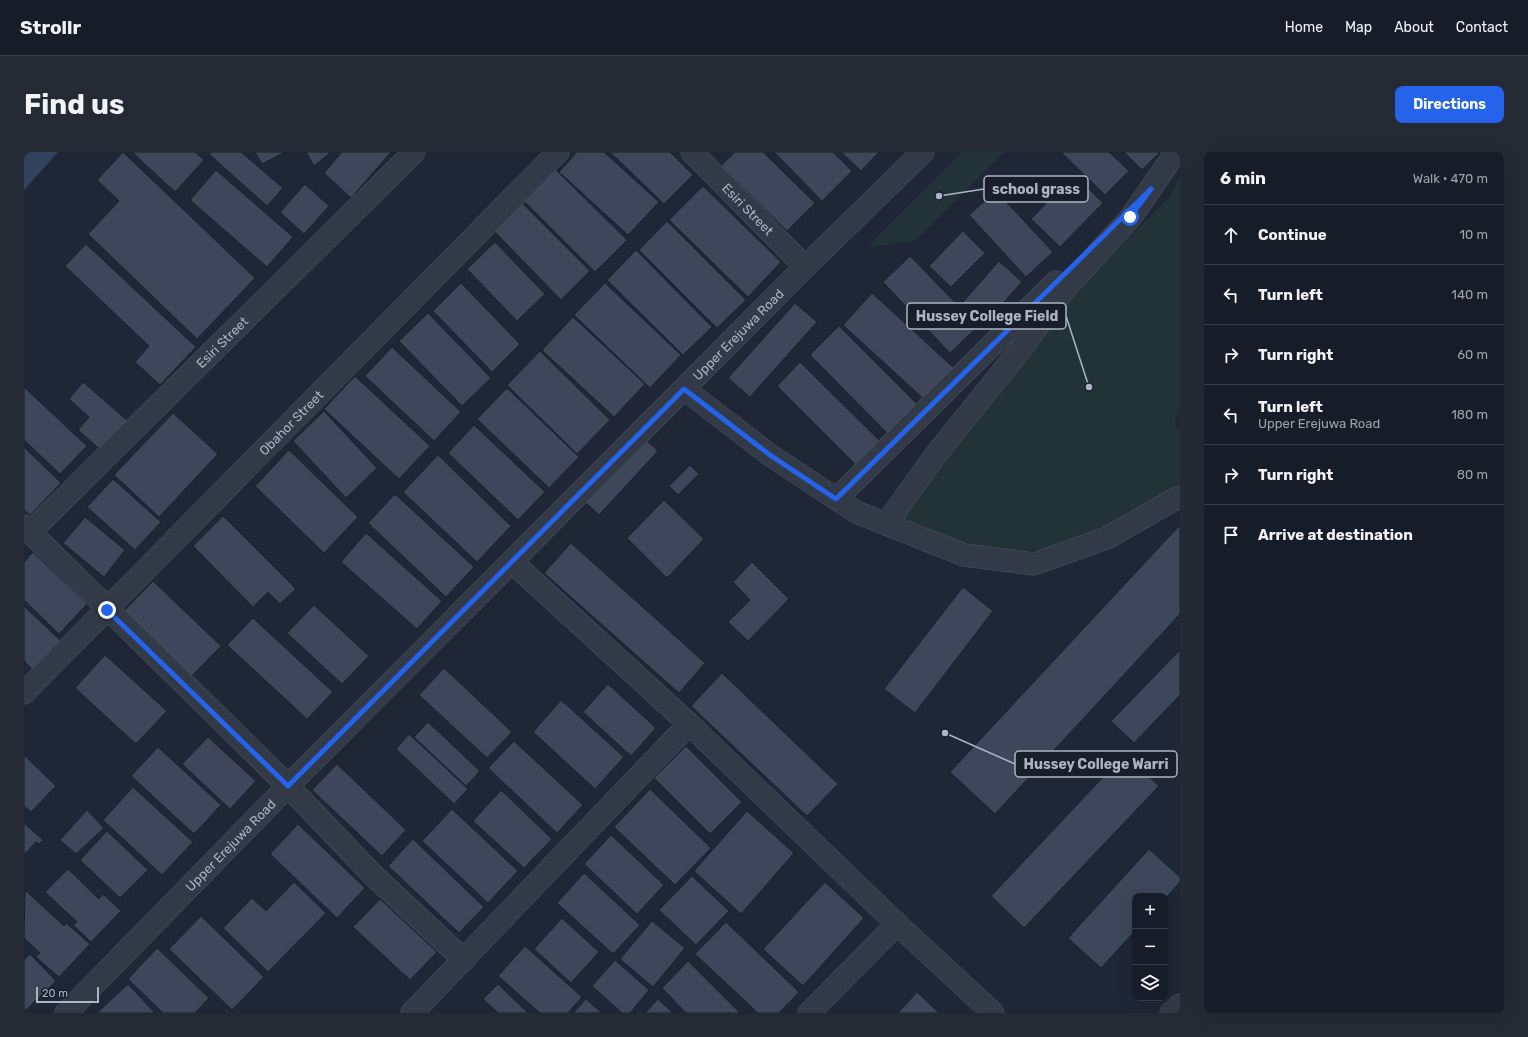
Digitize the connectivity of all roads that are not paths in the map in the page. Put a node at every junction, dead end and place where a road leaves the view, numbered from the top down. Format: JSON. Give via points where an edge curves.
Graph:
{"nodes":[{"id":1,"x":414,"y":152,"type":"edge"},
{"id":2,"x":558,"y":152,"type":"edge"},
{"id":3,"x":692,"y":152,"type":"edge"},
{"id":4,"x":923,"y":152,"type":"edge"},
{"id":5,"x":1176,"y":152,"type":"edge"},
{"id":6,"x":1151,"y":189,"type":"junction"},
{"id":7,"x":805,"y":267,"type":"junction"},
{"id":8,"x":684,"y":389,"type":"junction"},
{"id":9,"x":1180,"y":498,"type":"edge"},
{"id":10,"x":836,"y":499,"type":"junction"},
{"id":11,"x":886,"y":524,"type":"junction"},
{"id":12,"x":27,"y":529,"type":"edge"},
{"id":13,"x":512,"y":562,"type":"junction"},
{"id":14,"x":107,"y":610,"type":"junction"},
{"id":15,"x":24,"y":693,"type":"edge"},
{"id":16,"x":689,"y":724,"type":"junction"},
{"id":17,"x":288,"y":786,"type":"junction"},
{"id":18,"x":897,"y":924,"type":"junction"},
{"id":19,"x":464,"y":960,"type":"junction"},
{"id":20,"x":1180,"y":1005,"type":"edge"},
{"id":21,"x":66,"y":1013,"type":"edge"},
{"id":22,"x":412,"y":1013,"type":"edge"},
{"id":23,"x":810,"y":1013,"type":"edge"},
{"id":24,"x":993,"y":1013,"type":"edge"},
{"id":25,"x":1171,"y":1013,"type":"edge"}],
"edges":[{"from":1,"to":12,"type":"street","name":"Esiri Street"},
{"from":2,"to":14,"type":"street","name":"Obahor Street"},
{"from":3,"to":7,"type":"street","name":"Esiri Street"},
{"from":4,"to":7,"type":"street","name":"Upper Erejuwa Road"},
{"from":5,"to":6,"type":"street"},
{"from":6,"to":10,"type":"street"},
{"from":6,"to":11,"type":"street","via":[[1130,217],[1063,291]]},
{"from":7,"to":8,"type":"street","name":"Upper Erejuwa Road"},
{"from":8,"to":10,"type":"street","via":[[770,455]]},
{"from":8,"to":13,"type":"street","name":"Upper Erejuwa Road"},
{"from":9,"to":11,"type":"street","via":[[1107,538],[1034,564],[964,555]]},
{"from":10,"to":11,"type":"street","via":[[856,512]]},
{"from":12,"to":14,"type":"street"},
{"from":13,"to":16,"type":"street"},
{"from":13,"to":17,"type":"street","name":"Upper Erejuwa Road"},
{"from":14,"to":15,"type":"street","name":"Obahor Street"},
{"from":14,"to":17,"type":"street"},
{"from":16,"to":18,"type":"street"},
{"from":16,"to":19,"type":"street"},
{"from":17,"to":19,"type":"street","via":[[373,874]]},
{"from":17,"to":21,"type":"street","name":"Upper Erejuwa Road"},
{"from":18,"to":23,"type":"street"},
{"from":18,"to":24,"type":"street"},
{"from":19,"to":22,"type":"street"},
{"from":20,"to":25,"type":"street"}]}
